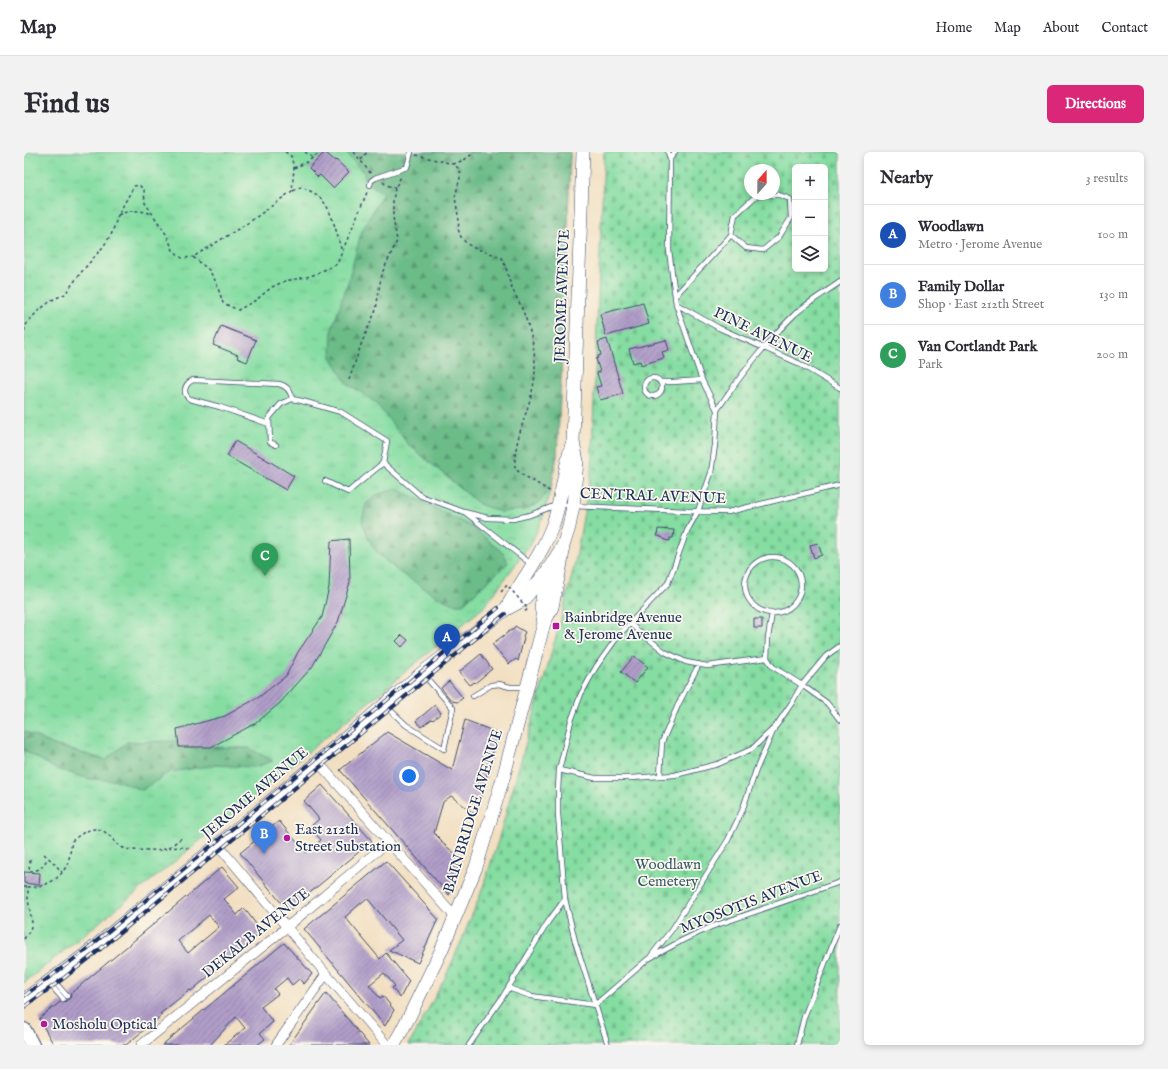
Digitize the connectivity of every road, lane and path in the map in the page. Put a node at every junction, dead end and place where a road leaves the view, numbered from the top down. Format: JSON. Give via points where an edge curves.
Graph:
{"nodes":[{"id":1,"x":285,"y":152,"type":"edge"},
{"id":2,"x":305,"y":152,"type":"edge"},
{"id":3,"x":321,"y":152,"type":"edge"},
{"id":4,"x":354,"y":152,"type":"edge"},
{"id":5,"x":367,"y":152,"type":"edge"},
{"id":6,"x":475,"y":152,"type":"edge"},
{"id":7,"x":583,"y":152,"type":"edge"},
{"id":8,"x":668,"y":152,"type":"edge"},
{"id":9,"x":675,"y":152,"type":"edge"},
{"id":10,"x":411,"y":153,"type":"edge"},
{"id":11,"x":313,"y":158,"type":"junction"},
{"id":12,"x":670,"y":159,"type":"junction"},
{"id":13,"x":361,"y":161,"type":"junction"},
{"id":14,"x":454,"y":164,"type":"junction"},
{"id":15,"x":407,"y":167,"type":"junction"},
{"id":16,"x":294,"y":168,"type":"junction"},
{"id":17,"x":376,"y":177,"type":"junction"},
{"id":18,"x":370,"y":185,"type":"joint"},
{"id":19,"x":395,"y":188,"type":"junction"},
{"id":20,"x":292,"y":191,"type":"junction"},
{"id":21,"x":153,"y":214,"type":"junction"},
{"id":22,"x":118,"y":215,"type":"junction"},
{"id":23,"x":731,"y":235,"type":"junction"},
{"id":24,"x":342,"y":252,"type":"junction"},
{"id":25,"x":193,"y":257,"type":"junction"},
{"id":26,"x":840,"y":282,"type":"edge"},
{"id":27,"x":675,"y":296,"type":"junction"},
{"id":28,"x":676,"y":304,"type":"junction"},
{"id":29,"x":24,"y":331,"type":"edge"},
{"id":30,"x":763,"y":348,"type":"junction"},
{"id":31,"x":349,"y":380,"type":"dead end"},
{"id":32,"x":702,"y":380,"type":"junction"},
{"id":33,"x":660,"y":382,"type":"dead end"},
{"id":34,"x":840,"y":388,"type":"edge"},
{"id":35,"x":292,"y":399,"type":"junction"},
{"id":36,"x":717,"y":410,"type":"junction"},
{"id":37,"x":269,"y":424,"type":"junction"},
{"id":38,"x":573,"y":442,"type":"junction"},
{"id":39,"x":276,"y":445,"type":"dead end"},
{"id":40,"x":383,"y":463,"type":"junction"},
{"id":41,"x":325,"y":481,"type":"dead end"},
{"id":42,"x":840,"y":485,"type":"edge"},
{"id":43,"x":551,"y":492,"type":"dead end"},
{"id":44,"x":559,"y":504,"type":"junction"},
{"id":45,"x":573,"y":506,"type":"junction"},
{"id":46,"x":464,"y":512,"type":"junction"},
{"id":47,"x":698,"y":512,"type":"junction"},
{"id":48,"x":563,"y":546,"type":"junction"},
{"id":49,"x":533,"y":565,"type":"junction"},
{"id":50,"x":546,"y":573,"type":"junction"},
{"id":51,"x":501,"y":592,"type":"dead end"},
{"id":52,"x":506,"y":609,"type":"junction"},
{"id":53,"x":524,"y":612,"type":"dead end"},
{"id":54,"x":772,"y":613,"type":"junction"},
{"id":55,"x":544,"y":623,"type":"junction"},
{"id":56,"x":630,"y":624,"type":"junction"},
{"id":57,"x":840,"y":646,"type":"edge"},
{"id":58,"x":767,"y":658,"type":"junction"},
{"id":59,"x":699,"y":664,"type":"junction"},
{"id":60,"x":422,"y":672,"type":"junction"},
{"id":61,"x":802,"y":685,"type":"junction"},
{"id":62,"x":527,"y":687,"type":"junction"},
{"id":63,"x":473,"y":696,"type":"dead end"},
{"id":64,"x":385,"y":704,"type":"junction"},
{"id":65,"x":840,"y":720,"type":"edge"},
{"id":66,"x":776,"y":726,"type":"junction"},
{"id":67,"x":318,"y":762,"type":"junction"},
{"id":68,"x":559,"y":770,"type":"junction"},
{"id":69,"x":660,"y":776,"type":"junction"},
{"id":70,"x":183,"y":837,"type":"dead end"},
{"id":71,"x":388,"y":842,"type":"junction"},
{"id":72,"x":218,"y":845,"type":"junction"},
{"id":73,"x":167,"y":848,"type":"junction"},
{"id":74,"x":192,"y":849,"type":"dead end"},
{"id":75,"x":44,"y":854,"type":"dead end"},
{"id":76,"x":48,"y":858,"type":"junction"},
{"id":77,"x":30,"y":860,"type":"dead end"},
{"id":78,"x":62,"y":872,"type":"junction"},
{"id":79,"x":840,"y":882,"type":"edge"},
{"id":80,"x":24,"y":887,"type":"edge"},
{"id":81,"x":28,"y":887,"type":"junction"},
{"id":82,"x":565,"y":899,"type":"junction"},
{"id":83,"x":456,"y":917,"type":"junction"},
{"id":84,"x":840,"y":925,"type":"edge"},
{"id":85,"x":287,"y":927,"type":"junction"},
{"id":86,"x":24,"y":939,"type":"edge"},
{"id":87,"x":648,"y":959,"type":"junction"},
{"id":88,"x":326,"y":974,"type":"junction"},
{"id":89,"x":50,"y":981,"type":"junction"},
{"id":90,"x":508,"y":988,"type":"junction"},
{"id":91,"x":65,"y":998,"type":"dead end"},
{"id":92,"x":24,"y":1000,"type":"edge"},
{"id":93,"x":595,"y":1005,"type":"junction"},
{"id":94,"x":24,"y":1030,"type":"edge"},
{"id":95,"x":32,"y":1045,"type":"edge"},
{"id":96,"x":141,"y":1045,"type":"edge"},
{"id":97,"x":276,"y":1045,"type":"edge"},
{"id":98,"x":387,"y":1045,"type":"edge"},
{"id":99,"x":394,"y":1045,"type":"edge"},
{"id":100,"x":469,"y":1045,"type":"edge"},
{"id":101,"x":608,"y":1045,"type":"edge"},
{"id":102,"x":797,"y":1045,"type":"edge"}],
"edges":[{"from":1,"to":16,"type":"path","via":[[292,156]]},
{"from":2,"to":11,"type":"path"},
{"from":3,"to":11,"type":"path"},
{"from":4,"to":13,"type":"path"},
{"from":5,"to":13,"type":"path"},
{"from":6,"to":14,"type":"path"},
{"from":7,"to":38,"type":"main road","name":"JEROME AVENUE"},
{"from":8,"to":12,"type":"lane"},
{"from":9,"to":12,"type":"lane"},
{"from":10,"to":14,"type":"path"},
{"from":10,"to":15,"type":"lane"},
{"from":11,"to":16,"type":"path"},
{"from":12,"to":27,"type":"lane","via":[[669,250]]},
{"from":13,"to":17,"type":"path"},
{"from":14,"to":43,"type":"path","via":[[461,174],[455,197],[461,237],[474,248],[502,258],[532,342],[535,380],[517,444],[515,468]]},
{"from":15,"to":17,"type":"lane"},
{"from":15,"to":19,"type":"path"},
{"from":16,"to":20,"type":"path"},
{"from":17,"to":18,"type":"lane","via":[[371,180]]},
{"from":17,"to":19,"type":"path"},
{"from":18,"to":24,"type":"path"},
{"from":19,"to":31,"type":"path","via":[[393,202],[397,241],[383,272],[376,310]]},
{"from":20,"to":24,"type":"path","via":[[301,187],[323,201],[329,211]]},
{"from":20,"to":25,"type":"path","via":[[251,221]]},
{"from":21,"to":22,"type":"path","via":[[138,210]]},
{"from":21,"to":22,"type":"path","via":[[145,203],[144,190],[139,185],[134,186]]},
{"from":21,"to":25,"type":"path","via":[[173,250],[182,258]]},
{"from":22,"to":29,"type":"path","via":[[112,233],[103,247],[65,294],[38,311],[27,323]]},
{"from":23,"to":23,"type":"lane","via":[[735,215],[757,195],[780,195],[790,199],[791,218],[779,237],[763,250],[746,248]]},
{"from":23,"to":27,"type":"lane"},
{"from":24,"to":25,"type":"path","via":[[337,264],[310,276],[285,281],[272,287],[238,310],[223,304],[209,270]]},
{"from":26,"to":30,"type":"lane","via":[[796,313]]},
{"from":27,"to":28,"type":"lane"},
{"from":28,"to":30,"type":"lane","name":"PINE AVENUE","via":[[719,328]]},
{"from":28,"to":32,"type":"lane"},
{"from":30,"to":34,"type":"lane","name":"PINE AVENUE","via":[[798,363]]},
{"from":30,"to":36,"type":"lane"},
{"from":32,"to":33,"type":"lane"},
{"from":32,"to":36,"type":"lane"},
{"from":35,"to":37,"type":"lane","via":[[281,404],[268,418]]},
{"from":35,"to":37,"type":"lane","via":[[286,386],[279,384],[198,380],[189,382],[186,386],[185,394],[190,399]]},
{"from":35,"to":40,"type":"lane","via":[[341,412],[387,441]]},
{"from":36,"to":47,"type":"lane","via":[[712,473]]},
{"from":37,"to":39,"type":"lane","via":[[270,442]]},
{"from":38,"to":44,"type":"main road","name":"JEROME AVENUE"},
{"from":38,"to":45,"type":"main road","name":"JEROME AVENUE","via":[[577,461]]},
{"from":40,"to":41,"type":"lane","via":[[348,492]]},
{"from":40,"to":46,"type":"lane","via":[[421,496]]},
{"from":42,"to":47,"type":"lane","name":"CENTRAL AVENUE","via":[[728,512]]},
{"from":44,"to":45,"type":"lane","name":"CENTRAL AVENUE"},
{"from":44,"to":46,"type":"lane","via":[[512,519],[488,518]]},
{"from":44,"to":49,"type":"main road","name":"JEROME AVENUE","via":[[547,540]]},
{"from":45,"to":47,"type":"lane","name":"CENTRAL AVENUE"},
{"from":45,"to":48,"type":"main road","name":"JEROME AVENUE"},
{"from":46,"to":49,"type":"lane"},
{"from":47,"to":56,"type":"lane","via":[[687,530],[668,583]]},
{"from":48,"to":50,"type":"main road","name":"JEROME AVENUE"},
{"from":48,"to":55,"type":"main road","name":"BAINBRIDGE AVENUE","via":[[552,607]]},
{"from":49,"to":50,"type":"main road"},
{"from":49,"to":52,"type":"main road","name":"JEROME AVENUE"},
{"from":50,"to":52,"type":"main road","name":"JEROME AVENUE","via":[[524,600]]},
{"from":50,"to":55,"type":"main road","name":"BAINBRIDGE AVENUE","via":[[541,606]]},
{"from":51,"to":53,"type":"path","bridge":true,"via":[[507,585],[528,609]]},
{"from":52,"to":60,"type":"main road","name":"JEROME AVENUE"},
{"from":54,"to":54,"type":"lane","via":[[754,606],[744,589],[745,579],[752,565],[770,557],[780,558],[794,566],[801,584],[800,594],[795,603],[788,609]]},
{"from":54,"to":58,"type":"lane"},
{"from":55,"to":62,"type":"main road","name":"BAINBRIDGE AVENUE"},
{"from":56,"to":59,"type":"lane","via":[[664,652],[686,662]]},
{"from":56,"to":68,"type":"lane","via":[[596,667],[581,694],[571,721]]},
{"from":57,"to":61,"type":"lane","via":[[826,656]]},
{"from":58,"to":59,"type":"lane","via":[[707,666]]},
{"from":58,"to":61,"type":"lane","via":[[773,667]]},
{"from":59,"to":69,"type":"lane","via":[[662,742]]},
{"from":60,"to":64,"type":"main road","name":"JEROME AVENUE"},
{"from":60,"to":64,"type":"lane","via":[[453,708],[444,748],[406,725]]},
{"from":61,"to":65,"type":"lane","via":[[827,703]]},
{"from":61,"to":66,"type":"lane"},
{"from":62,"to":63,"type":"lane","via":[[491,685]]},
{"from":62,"to":83,"type":"main road","name":"BAINBRIDGE AVENUE","via":[[476,866]]},
{"from":64,"to":67,"type":"main road","name":"JEROME AVENUE"},
{"from":66,"to":69,"type":"lane","via":[[752,749],[718,764],[675,775]]},
{"from":66,"to":87,"type":"lane","via":[[728,840],[673,928]]},
{"from":67,"to":71,"type":"street"},
{"from":67,"to":72,"type":"main road","name":"JEROME AVENUE"},
{"from":68,"to":69,"type":"lane","via":[[595,778]]},
{"from":68,"to":82,"type":"lane","via":[[558,814]]},
{"from":70,"to":73,"type":"path"},
{"from":71,"to":83,"type":"street"},
{"from":71,"to":85,"type":"street","name":"DEKALB AVENUE"},
{"from":72,"to":85,"type":"street"},
{"from":72,"to":89,"type":"main road","name":"JEROME AVENUE"},
{"from":73,"to":74,"type":"path"},
{"from":73,"to":78,"type":"path","via":[[129,850],[118,845],[103,831],[91,830],[72,841],[68,860]]},
{"from":75,"to":76,"type":"path"},
{"from":76,"to":77,"type":"path","via":[[40,869],[35,871],[29,871]]},
{"from":76,"to":78,"type":"path"},
{"from":78,"to":81,"type":"path","via":[[48,884]]},
{"from":79,"to":87,"type":"lane","name":"MYOSOTIS AVENUE","via":[[711,927]]},
{"from":80,"to":81,"type":"path"},
{"from":81,"to":86,"type":"path","via":[[32,923]]},
{"from":82,"to":90,"type":"lane"},
{"from":82,"to":93,"type":"lane"},
{"from":83,"to":99,"type":"main road","name":"BAINBRIDGE AVENUE"},
{"from":84,"to":102,"type":"lane","via":[[804,1016]]},
{"from":85,"to":88,"type":"street"},
{"from":85,"to":96,"type":"street","name":"DEKALB AVENUE"},
{"from":87,"to":93,"type":"lane","name":"MYOSOTIS AVENUE"},
{"from":88,"to":97,"type":"street"},
{"from":88,"to":98,"type":"street"},
{"from":89,"to":91,"type":"lane"},
{"from":89,"to":92,"type":"main road","name":"JEROME AVENUE"},
{"from":90,"to":93,"type":"lane","via":[[531,996]]},
{"from":90,"to":100,"type":"lane"},
{"from":93,"to":101,"type":"lane"},
{"from":94,"to":95,"type":"main road"}]}
